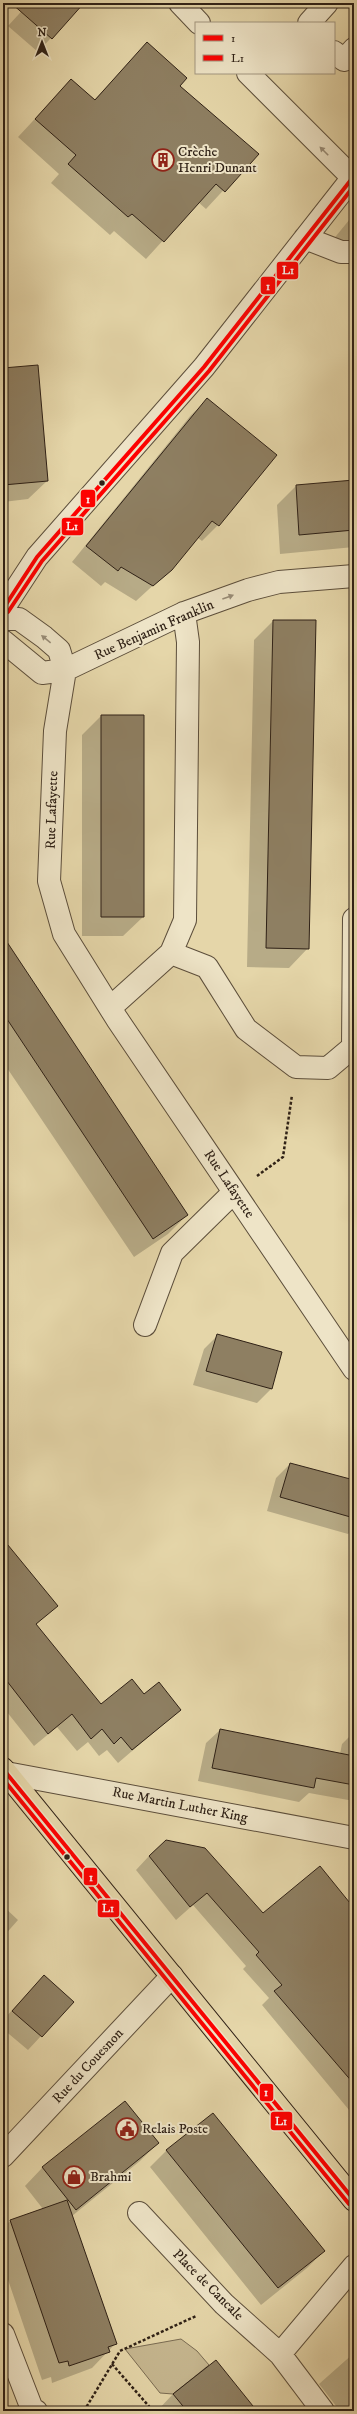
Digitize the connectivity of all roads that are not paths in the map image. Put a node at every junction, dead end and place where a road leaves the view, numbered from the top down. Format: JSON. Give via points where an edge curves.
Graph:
{"nodes":[{"id":1,"x":180,"y":3,"type":"edge"},
{"id":2,"x":327,"y":3,"type":"edge"},
{"id":3,"x":198,"y":22,"type":"edge"},
{"id":4,"x":309,"y":22,"type":"edge"},
{"id":5,"x":354,"y":49,"type":"edge"},
{"id":6,"x":335,"y":53,"type":"edge"},
{"id":7,"x":254,"y":75,"type":"edge"},
{"id":8,"x":353,"y":177,"type":"edge"},
{"id":9,"x":305,"y":238,"type":"junction"},
{"id":10,"x":354,"y":252,"type":"edge"},
{"id":11,"x":354,"y":576,"type":"edge"},
{"id":12,"x":3,"y":609,"type":"edge"},
{"id":13,"x":184,"y":613,"type":"junction"},
{"id":14,"x":3,"y":620,"type":"edge"},
{"id":15,"x":3,"y":641,"type":"edge"},
{"id":16,"x":65,"y":670,"type":"junction"},
{"id":17,"x":354,"y":919,"type":"edge"},
{"id":18,"x":171,"y":953,"type":"junction"},
{"id":19,"x":354,"y":983,"type":"edge"},
{"id":20,"x":111,"y":1007,"type":"junction"},
{"id":21,"x":234,"y":1192,"type":"junction"},
{"id":22,"x":145,"y":1325,"type":"dead end"},
{"id":23,"x":352,"y":1363,"type":"edge"},
{"id":24,"x":5,"y":1771,"type":"edge"},
{"id":25,"x":354,"y":1838,"type":"edge"},
{"id":26,"x":172,"y":1976,"type":"junction"},
{"id":27,"x":3,"y":2156,"type":"edge"},
{"id":28,"x":354,"y":2200,"type":"edge"},
{"id":29,"x":139,"y":2213,"type":"dead end"},
{"id":30,"x":354,"y":2266,"type":"edge"},
{"id":31,"x":3,"y":2334,"type":"edge"},
{"id":32,"x":280,"y":2354,"type":"junction"},
{"id":33,"x":36,"y":2411,"type":"edge"},
{"id":34,"x":323,"y":2411,"type":"edge"}],
"edges":[{"from":1,"to":3,"type":"street"},
{"from":2,"to":4,"type":"street"},
{"from":5,"to":6,"type":"street","via":[[344,60]]},
{"from":8,"to":7,"type":"street","one_way":true},
{"from":8,"to":9,"type":"street"},
{"from":9,"to":10,"type":"street","via":[[341,252]]},
{"from":9,"to":12,"type":"street","via":[[204,367],[36,557]]},
{"from":13,"to":11,"type":"street","name":"Rue Benjamin Franklin","one_way":true,"via":[[248,590],[279,582]]},
{"from":13,"to":16,"type":"street","name":"Rue Benjamin Franklin"},
{"from":13,"to":18,"type":"street","via":[[188,642],[185,920]]},
{"from":16,"to":14,"type":"street","one_way":true,"via":[[59,650],[44,637],[19,620]]},
{"from":15,"to":16,"type":"street","via":[[42,673]]},
{"from":16,"to":20,"type":"street","name":"Rue Lafayette","via":[[55,731],[49,881],[64,934]]},
{"from":17,"to":19,"type":"street"},
{"from":18,"to":19,"type":"street","via":[[207,967],[246,1029],[296,1067],[328,1068],[353,1047]]},
{"from":18,"to":20,"type":"street"},
{"from":20,"to":21,"type":"street","name":"Rue Lafayette"},
{"from":21,"to":22,"type":"street","via":[[172,1253]]},
{"from":21,"to":23,"type":"street","name":"Rue Lafayette"},
{"from":24,"to":25,"type":"street","name":"Rue Martin Luther King"},
{"from":24,"to":26,"type":"main road"},
{"from":26,"to":27,"type":"street","name":"Rue du Couesnon"},
{"from":26,"to":28,"type":"main road"},
{"from":29,"to":32,"type":"street","name":"Place de Cancale","via":[[224,2304]]},
{"from":30,"to":32,"type":"street"},
{"from":31,"to":33,"type":"street","via":[[32,2409]]},
{"from":32,"to":34,"type":"street","name":"Place de Cancale"}]}
